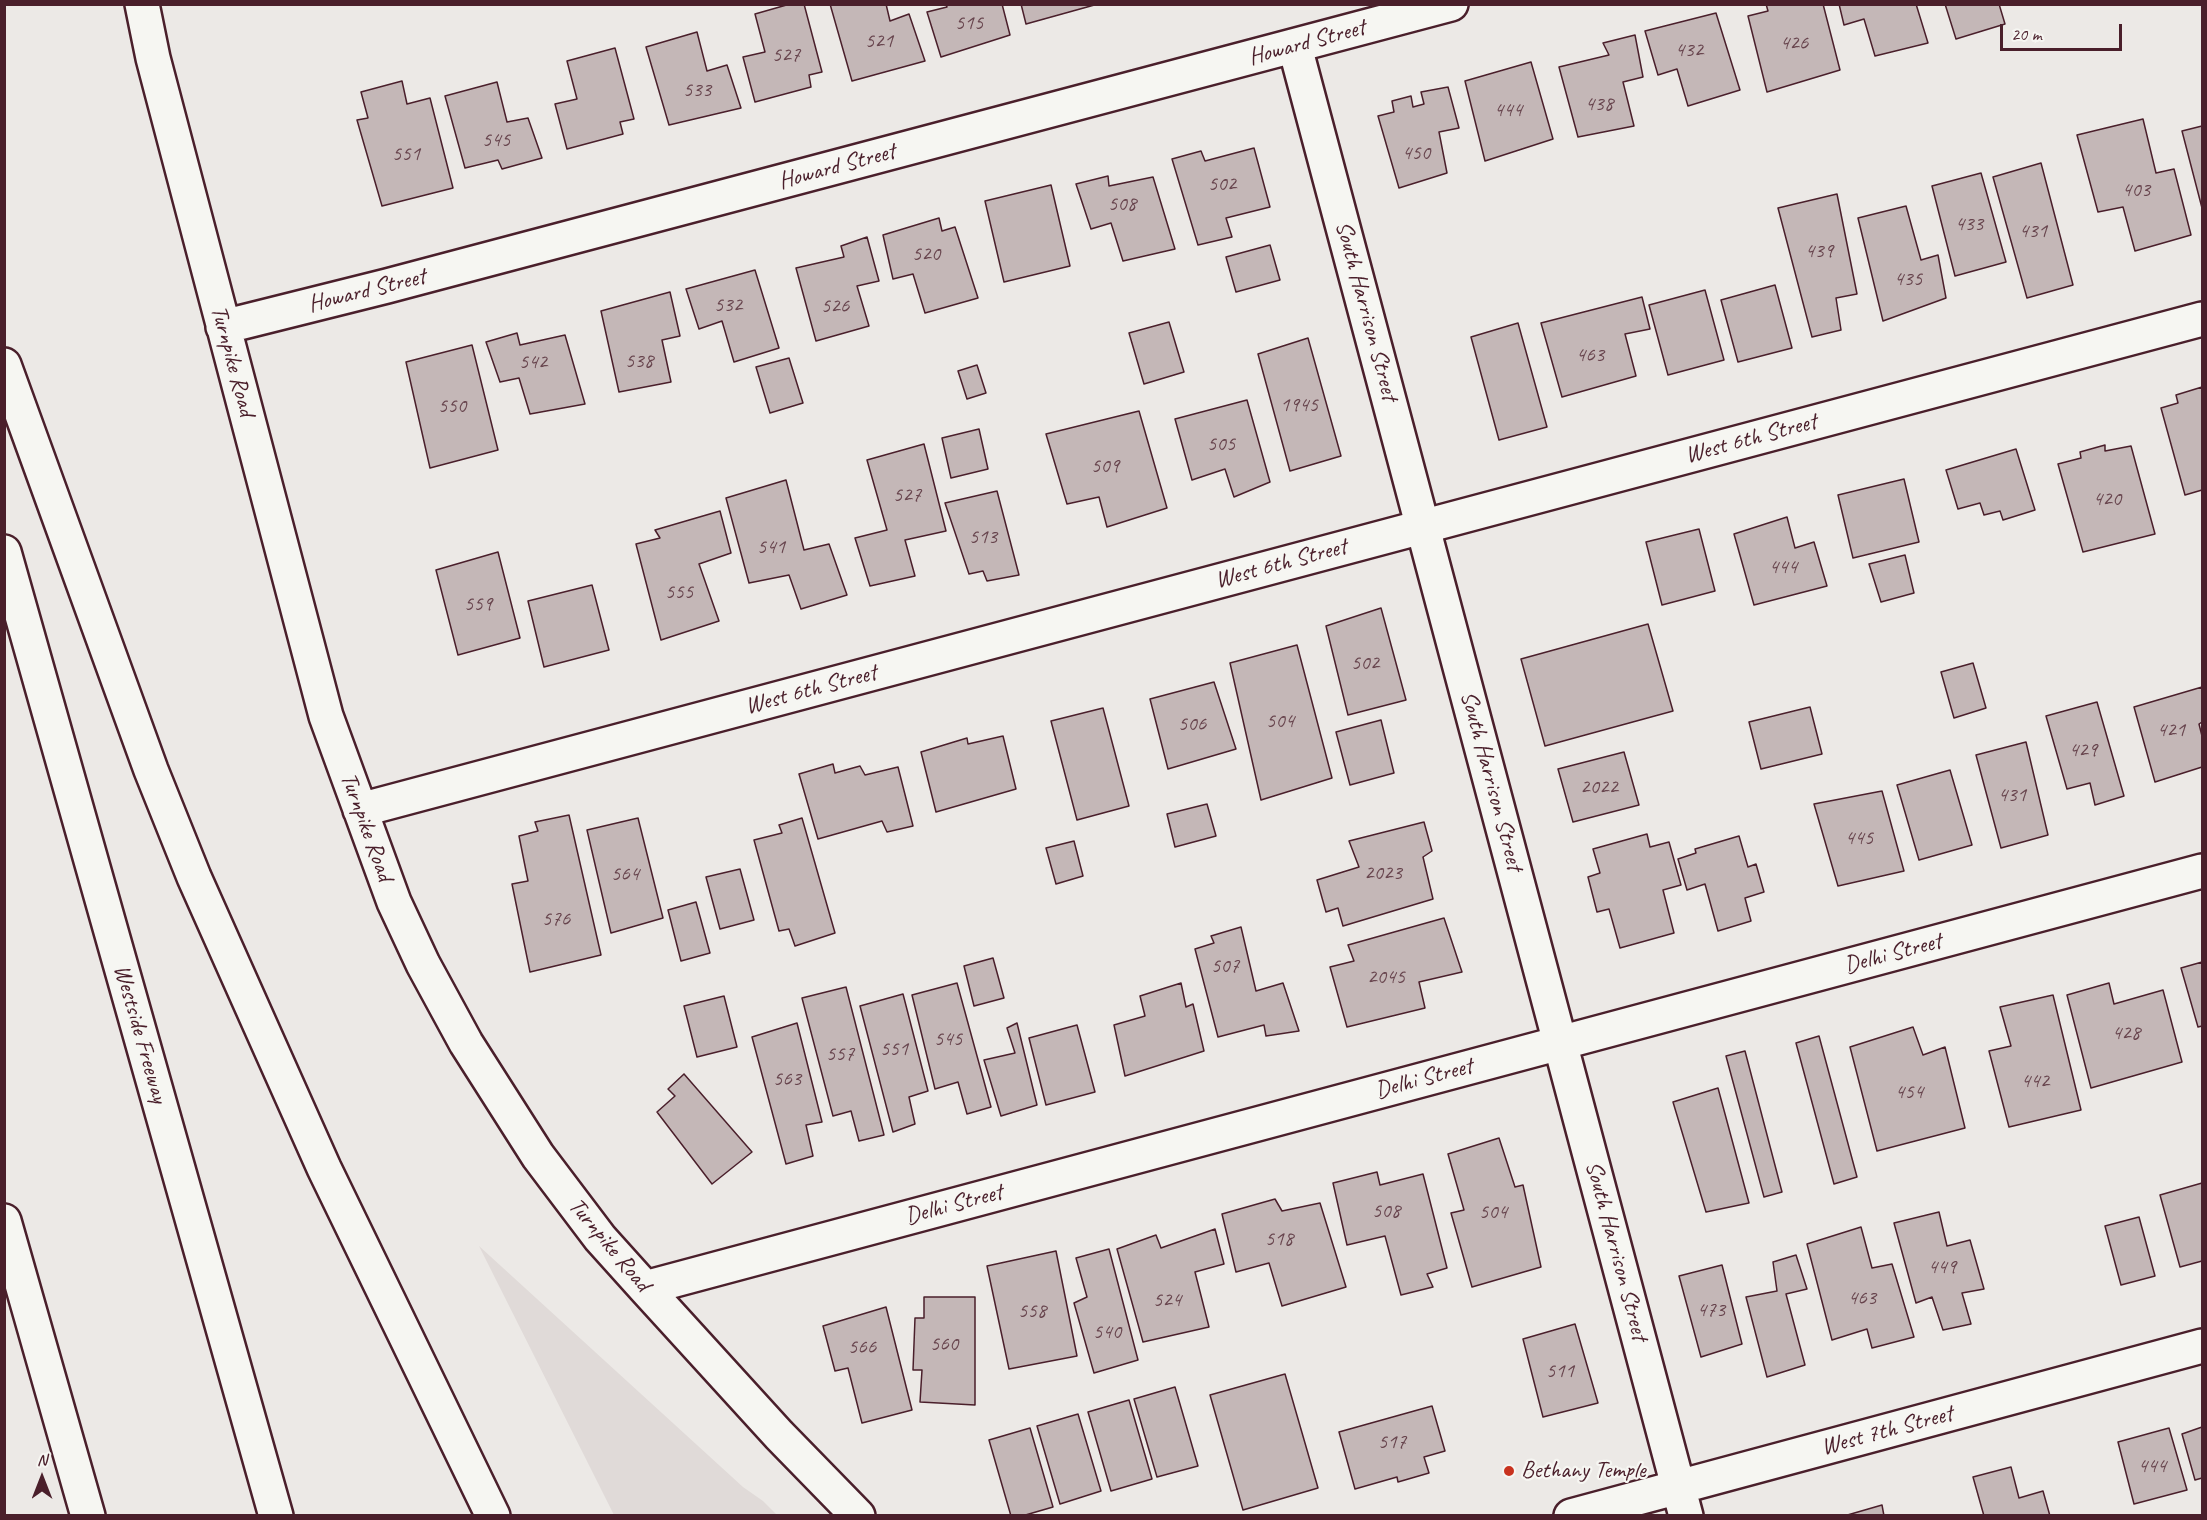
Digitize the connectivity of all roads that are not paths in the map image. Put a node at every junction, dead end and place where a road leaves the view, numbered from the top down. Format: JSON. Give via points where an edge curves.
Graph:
{"nodes":[{"id":1,"x":142,"y":4,"type":"edge"},
{"id":2,"x":1451,"y":4,"type":"edge"},
{"id":3,"x":1295,"y":46,"type":"junction"},
{"id":4,"x":2202,"y":319,"type":"edge"},
{"id":5,"x":223,"y":327,"type":"junction"},
{"id":6,"x":4,"y":365,"type":"edge"},
{"id":7,"x":1424,"y":526,"type":"junction"},
{"id":8,"x":4,"y":552,"type":"edge"},
{"id":9,"x":360,"y":810,"type":"junction"},
{"id":10,"x":2202,"y":871,"type":"edge"},
{"id":11,"x":1560,"y":1043,"type":"junction"},
{"id":12,"x":4,"y":1221,"type":"edge"},
{"id":13,"x":645,"y":1288,"type":"junction"},
{"id":14,"x":2202,"y":1346,"type":"edge"},
{"id":15,"x":1682,"y":1501,"type":"edge"},
{"id":16,"x":88,"y":1515,"type":"edge"},
{"id":17,"x":276,"y":1515,"type":"edge"},
{"id":18,"x":493,"y":1515,"type":"edge"},
{"id":19,"x":858,"y":1515,"type":"edge"},
{"id":20,"x":1571,"y":1515,"type":"edge"}],
"edges":[{"from":1,"to":5,"type":"main road","name":"Turnpike Road"},
{"from":2,"to":3,"type":"main road","name":"Howard Street"},
{"from":3,"to":5,"type":"main road","name":"Howard Street"},
{"from":3,"to":7,"type":"main road","name":"South Harrison Street"},
{"from":4,"to":7,"type":"main road","name":"West 6th Street"},
{"from":5,"to":9,"type":"main road","name":"Turnpike Road","via":[[326,716]]},
{"from":6,"to":18,"type":"main road","via":[[194,878],[324,1168]]},
{"from":7,"to":9,"type":"main road","name":"West 6th Street"},
{"from":7,"to":11,"type":"main road","name":"South Harrison Street"},
{"from":8,"to":17,"type":"main road","name":"Westside Freeway"},
{"from":9,"to":13,"type":"main road","name":"Turnpike Road","via":[[394,902],[466,1043],[538,1156],[600,1238]]},
{"from":10,"to":11,"type":"main road","name":"Delhi Street"},
{"from":11,"to":13,"type":"main road","name":"Delhi Street"},
{"from":11,"to":15,"type":"main road","name":"South Harrison Street"},
{"from":12,"to":16,"type":"main road"},
{"from":13,"to":19,"type":"main road","name":"Turnpike Road"},
{"from":14,"to":15,"type":"main road","name":"West 7th Street"},
{"from":15,"to":20,"type":"main road","name":"West 7th Street"}]}
